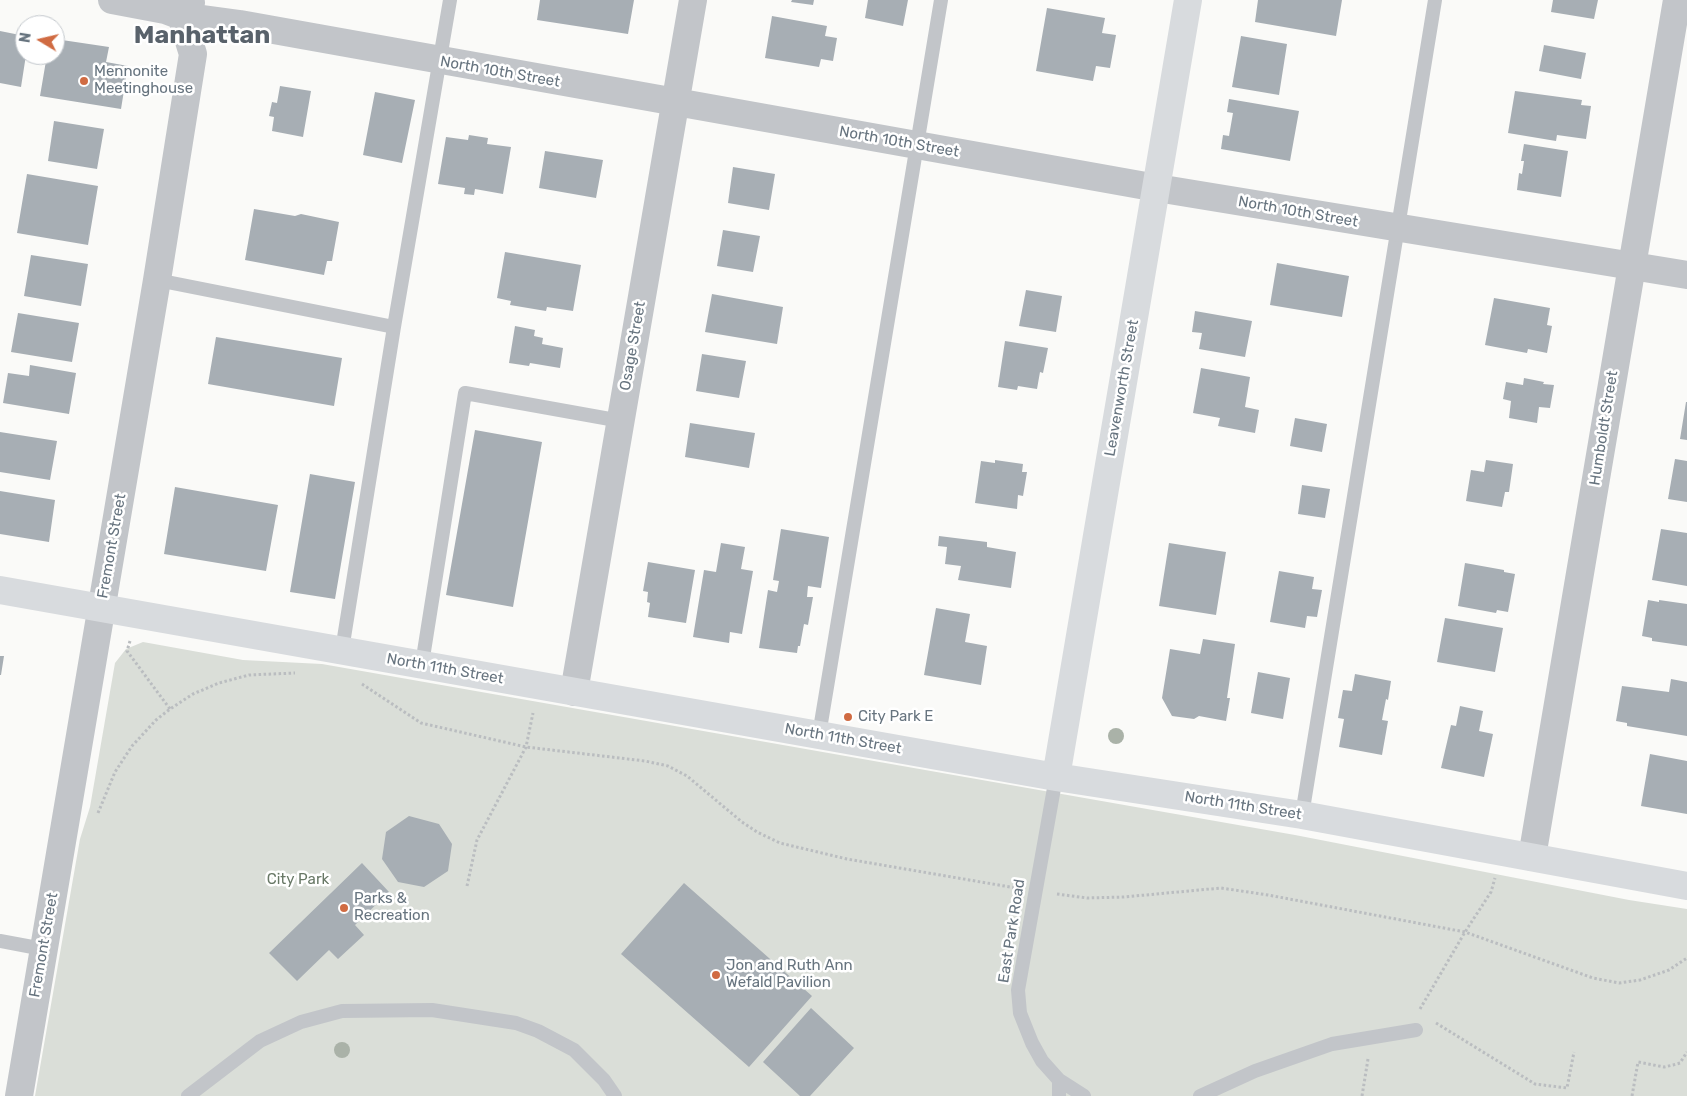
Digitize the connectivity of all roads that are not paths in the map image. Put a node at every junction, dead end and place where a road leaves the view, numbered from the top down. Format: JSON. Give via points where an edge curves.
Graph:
{"nodes":[{"id":1,"x":112,"y":0,"type":"edge"},
{"id":2,"x":450,"y":0,"type":"edge"},
{"id":3,"x":693,"y":0,"type":"edge"},
{"id":4,"x":941,"y":0,"type":"edge"},
{"id":5,"x":1188,"y":0,"type":"edge"},
{"id":6,"x":1435,"y":0,"type":"edge"},
{"id":7,"x":1677,"y":0,"type":"edge"},
{"id":8,"x":187,"y":8,"type":"edge"},
{"id":9,"x":440,"y":61,"type":"junction"},
{"id":10,"x":675,"y":103,"type":"junction"},
{"id":11,"x":916,"y":145,"type":"junction"},
{"id":12,"x":1157,"y":188,"type":"junction"},
{"id":13,"x":1397,"y":229,"type":"junction"},
{"id":14,"x":1631,"y":266,"type":"junction"},
{"id":15,"x":1687,"y":276,"type":"edge"},
{"id":16,"x":157,"y":280,"type":"junction"},
{"id":17,"x":394,"y":327,"type":"junction"},
{"id":18,"x":621,"y":421,"type":"junction"},
{"id":19,"x":0,"y":590,"type":"edge"},
{"id":20,"x":101,"y":608,"type":"junction"},
{"id":21,"x":342,"y":650,"type":"junction"},
{"id":22,"x":422,"y":664,"type":"junction"},
{"id":23,"x":574,"y":692,"type":"junction"},
{"id":24,"x":820,"y":735,"type":"junction"},
{"id":25,"x":1056,"y":777,"type":"junction"},
{"id":26,"x":1302,"y":815,"type":"junction"},
{"id":27,"x":1532,"y":857,"type":"junction"},
{"id":28,"x":1687,"y":886,"type":"edge"},
{"id":29,"x":0,"y":941,"type":"edge"},
{"id":30,"x":43,"y":949,"type":"junction"},
{"id":31,"x":1413,"y":1030,"type":"road end"},
{"id":32,"x":1059,"y":1080,"type":"junction"},
{"id":33,"x":19,"y":1096,"type":"edge"},
{"id":34,"x":188,"y":1096,"type":"edge"},
{"id":35,"x":615,"y":1096,"type":"edge"},
{"id":36,"x":1059,"y":1096,"type":"edge"},
{"id":37,"x":1084,"y":1096,"type":"edge"},
{"id":38,"x":1200,"y":1096,"type":"edge"}],
"edges":[{"from":1,"to":8,"type":"street","name":"North 10th Street","via":[[165,10]]},
{"from":2,"to":9,"type":"lane"},
{"from":3,"to":10,"type":"street","name":"Osage Street"},
{"from":4,"to":11,"type":"lane"},
{"from":5,"to":12,"type":"street","name":"Leavenworth Street"},
{"from":6,"to":13,"type":"lane"},
{"from":7,"to":14,"type":"street","name":"Humboldt Street"},
{"from":8,"to":9,"type":"street","name":"North 10th Street","via":[[240,24]]},
{"from":8,"to":16,"type":"street","name":"Fremont Street","via":[[193,54]]},
{"from":9,"to":10,"type":"street","name":"North 10th Street"},
{"from":9,"to":17,"type":"lane"},
{"from":10,"to":11,"type":"street","name":"North 10th Street"},
{"from":10,"to":18,"type":"street","name":"Osage Street"},
{"from":11,"to":12,"type":"street","name":"North 10th Street"},
{"from":11,"to":24,"type":"lane"},
{"from":12,"to":13,"type":"street","name":"North 10th Street"},
{"from":12,"to":25,"type":"street","name":"Leavenworth Street"},
{"from":13,"to":14,"type":"street","name":"North 10th Street"},
{"from":13,"to":26,"type":"lane"},
{"from":14,"to":15,"type":"street","name":"North 10th Street"},
{"from":14,"to":27,"type":"street","name":"Humboldt Street"},
{"from":16,"to":17,"type":"lane"},
{"from":16,"to":20,"type":"street","name":"Fremont Street"},
{"from":17,"to":21,"type":"lane"},
{"from":18,"to":22,"type":"lane","via":[[465,393]]},
{"from":18,"to":23,"type":"street","name":"Osage Street"},
{"from":19,"to":20,"type":"street","name":"North 11th Street"},
{"from":20,"to":21,"type":"street","name":"North 11th Street"},
{"from":20,"to":30,"type":"street","name":"Fremont Street"},
{"from":21,"to":22,"type":"street","name":"North 11th Street"},
{"from":22,"to":23,"type":"street","name":"North 11th Street"},
{"from":23,"to":24,"type":"street","name":"North 11th Street"},
{"from":24,"to":25,"type":"street","name":"North 11th Street"},
{"from":25,"to":26,"type":"street","name":"North 11th Street"},
{"from":25,"to":32,"type":"lane","name":"East Park Road","via":[[1018,990],[1020,1013],[1032,1043],[1042,1061]]},
{"from":26,"to":27,"type":"street","name":"North 11th Street"},
{"from":27,"to":28,"type":"street","name":"North 11th Street"},
{"from":29,"to":30,"type":"lane"},
{"from":30,"to":33,"type":"street","name":"Fremont Street"},
{"from":31,"to":38,"type":"lane","via":[[1332,1044],[1255,1071]]},
{"from":32,"to":36,"type":"lane"},
{"from":32,"to":37,"type":"lane","name":"East Park Road"},
{"from":34,"to":35,"type":"lane","via":[[260,1042],[301,1022],[342,1011],[432,1010],[516,1023],[538,1031],[574,1050]]}]}
